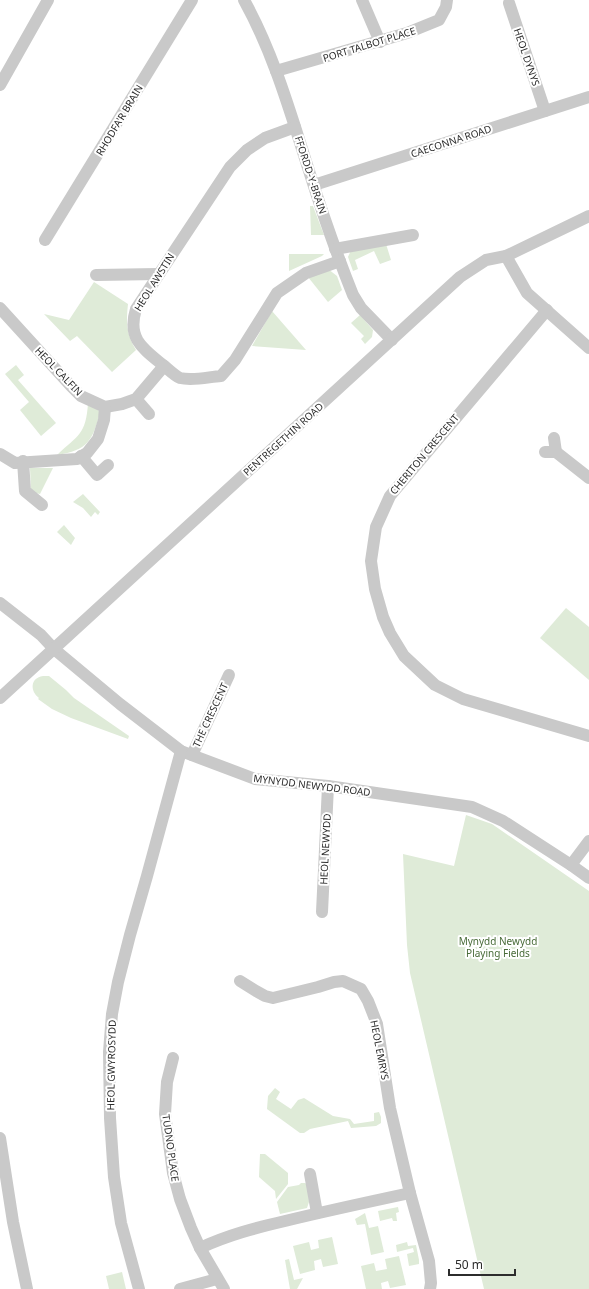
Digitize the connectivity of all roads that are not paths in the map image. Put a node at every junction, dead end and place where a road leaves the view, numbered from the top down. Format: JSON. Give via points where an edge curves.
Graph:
{"nodes":[{"id":1,"x":48,"y":0,"type":"edge"},
{"id":2,"x":192,"y":0,"type":"edge"},
{"id":3,"x":244,"y":0,"type":"edge"},
{"id":4,"x":362,"y":0,"type":"edge"},
{"id":5,"x":447,"y":0,"type":"edge"},
{"id":6,"x":509,"y":4,"type":"dead end"},
{"id":7,"x":380,"y":42,"type":"junction"},
{"id":8,"x":276,"y":70,"type":"junction"},
{"id":9,"x":0,"y":85,"type":"edge"},
{"id":10,"x":589,"y":97,"type":"edge"},
{"id":11,"x":545,"y":111,"type":"junction"},
{"id":12,"x":295,"y":127,"type":"junction"},
{"id":13,"x":314,"y":185,"type":"junction"},
{"id":14,"x":589,"y":216,"type":"edge"},
{"id":15,"x":413,"y":235,"type":"dead end"},
{"id":16,"x":45,"y":240,"type":"dead end"},
{"id":17,"x":338,"y":255,"type":"junction"},
{"id":18,"x":506,"y":256,"type":"junction"},
{"id":19,"x":158,"y":274,"type":"junction"},
{"id":20,"x":106,"y":287,"type":"dead end"},
{"id":21,"x":0,"y":308,"type":"edge"},
{"id":22,"x":547,"y":310,"type":"junction"},
{"id":23,"x":392,"y":340,"type":"junction"},
{"id":24,"x":589,"y":348,"type":"edge"},
{"id":25,"x":164,"y":366,"type":"junction"},
{"id":26,"x":136,"y":399,"type":"junction"},
{"id":27,"x":105,"y":407,"type":"junction"},
{"id":28,"x":149,"y":414,"type":"dead end"},
{"id":29,"x":554,"y":438,"type":"dead end"},
{"id":30,"x":0,"y":454,"type":"edge"},
{"id":31,"x":81,"y":456,"type":"junction"},
{"id":32,"x":23,"y":461,"type":"junction"},
{"id":33,"x":108,"y":465,"type":"dead end"},
{"id":34,"x":589,"y":478,"type":"edge"},
{"id":35,"x":42,"y":505,"type":"dead end"},
{"id":36,"x":0,"y":603,"type":"edge"},
{"id":37,"x":54,"y":648,"type":"junction"},
{"id":38,"x":229,"y":675,"type":"dead end"},
{"id":39,"x":0,"y":698,"type":"edge"},
{"id":40,"x":589,"y":736,"type":"edge"},
{"id":41,"x":186,"y":753,"type":"junction"},
{"id":42,"x":328,"y":786,"type":"junction"},
{"id":43,"x":589,"y":841,"type":"edge"},
{"id":44,"x":571,"y":865,"type":"junction"},
{"id":45,"x":589,"y":878,"type":"edge"},
{"id":46,"x":322,"y":912,"type":"dead end"},
{"id":47,"x":240,"y":980,"type":"dead end"},
{"id":48,"x":173,"y":1058,"type":"dead end"},
{"id":49,"x":0,"y":1138,"type":"edge"},
{"id":50,"x":310,"y":1174,"type":"dead end"},
{"id":51,"x":410,"y":1193,"type":"junction"},
{"id":52,"x":317,"y":1213,"type":"junction"},
{"id":53,"x":200,"y":1248,"type":"junction"},
{"id":54,"x":220,"y":1284,"type":"edge"},
{"id":55,"x":27,"y":1289,"type":"edge"},
{"id":56,"x":139,"y":1289,"type":"edge"},
{"id":57,"x":180,"y":1289,"type":"edge"},
{"id":58,"x":430,"y":1289,"type":"edge"}],
"edges":[{"from":1,"to":9,"type":"street"},
{"from":2,"to":16,"type":"street","name":"RHODFA'R BRAIN"},
{"from":3,"to":8,"type":"street","name":"FFORDD-Y-BRAIN","via":[[260,30]]},
{"from":4,"to":7,"type":"street"},
{"from":5,"to":7,"type":"street","name":"PORT TALBOT PLACE","via":[[439,20]]},
{"from":6,"to":11,"type":"street","name":"HEOL DYNYS"},
{"from":7,"to":8,"type":"street","name":"PORT TALBOT PLACE"},
{"from":8,"to":12,"type":"street","name":"FFORDD-Y-BRAIN"},
{"from":10,"to":11,"type":"street","name":"CAECONNA ROAD"},
{"from":11,"to":13,"type":"street","name":"CAECONNA ROAD"},
{"from":12,"to":13,"type":"street","name":"FFORDD-Y-BRAIN"},
{"from":12,"to":19,"type":"street","name":"HEOL AWSTIN","via":[[265,138],[234,163]]},
{"from":13,"to":17,"type":"street","name":"FFORDD-Y-BRAIN"},
{"from":14,"to":18,"type":"street","name":"PENTREGETHIN ROAD"},
{"from":15,"to":17,"type":"street"},
{"from":17,"to":23,"type":"street","name":"FFORDD-Y-BRAIN","via":[[353,295],[361,308]]},
{"from":17,"to":25,"type":"street","name":"HEOL AWSTIN","via":[[306,272],[277,293],[235,360],[221,376],[194,379],[180,377]]},
{"from":18,"to":22,"type":"street","via":[[527,292]]},
{"from":18,"to":23,"type":"street","name":"PENTREGETHIN ROAD","via":[[486,260],[460,278]]},
{"from":19,"to":20,"type":"street","via":[[102,275]]},
{"from":19,"to":25,"type":"street","name":"HEOL AWSTIN","via":[[132,320],[134,335],[141,346]]},
{"from":21,"to":27,"type":"street","name":"HEOL CALFIN","via":[[81,396]]},
{"from":22,"to":24,"type":"street"},
{"from":22,"to":40,"type":"street","name":"CHERITON CRESCENT","via":[[390,496],[376,527],[371,561],[375,589],[390,633],[404,656],[435,684],[463,699]]},
{"from":23,"to":37,"type":"street","name":"PENTREGETHIN ROAD"},
{"from":25,"to":26,"type":"street"},
{"from":26,"to":27,"type":"street"},
{"from":26,"to":28,"type":"street"},
{"from":27,"to":31,"type":"street","via":[[98,439],[87,453]]},
{"from":29,"to":34,"type":"street","via":[[550,452]]},
{"from":30,"to":32,"type":"street","via":[[16,463]]},
{"from":31,"to":32,"type":"street"},
{"from":31,"to":33,"type":"street","via":[[97,475]]},
{"from":32,"to":35,"type":"street","via":[[25,491]]},
{"from":36,"to":37,"type":"street","name":"MYNYDD NEWYDD ROAD"},
{"from":37,"to":39,"type":"street","name":"PENTREGETHIN ROAD"},
{"from":37,"to":41,"type":"street","name":"MYNYDD NEWYDD ROAD","via":[[120,704]]},
{"from":38,"to":41,"type":"street","name":"THE CRESCENT"},
{"from":41,"to":42,"type":"street","name":"MYNYDD NEWYDD ROAD","via":[[255,779]]},
{"from":41,"to":56,"type":"street","name":"HEOL GWYROSYDD","via":[[130,935],[112,1014],[109,1052],[114,1177],[121,1222]]},
{"from":42,"to":44,"type":"street","name":"MYNYDD NEWYDD ROAD","via":[[472,807],[503,821]]},
{"from":42,"to":46,"type":"street","name":"HEOL NEWYDD"},
{"from":43,"to":44,"type":"street"},
{"from":44,"to":45,"type":"street","name":"MYNYDD NEWYDD ROAD"},
{"from":47,"to":51,"type":"street","name":"HEOL EMRYS","via":[[265,996],[273,998],[343,981],[361,989],[377,1024],[390,1108]]},
{"from":48,"to":53,"type":"street","name":"TUDNO PLACE","via":[[167,1082],[165,1114],[169,1148],[180,1199]]},
{"from":49,"to":55,"type":"street"},
{"from":50,"to":52,"type":"street"},
{"from":51,"to":52,"type":"street"},
{"from":51,"to":58,"type":"street","name":"HEOL EMRYS","via":[[429,1261]]},
{"from":52,"to":53,"type":"street","via":[[253,1228]]},
{"from":53,"to":54,"type":"street","name":"TUDNO PLACE"},
{"from":54,"to":57,"type":"street","name":"TUDNO PLACE"}]}
